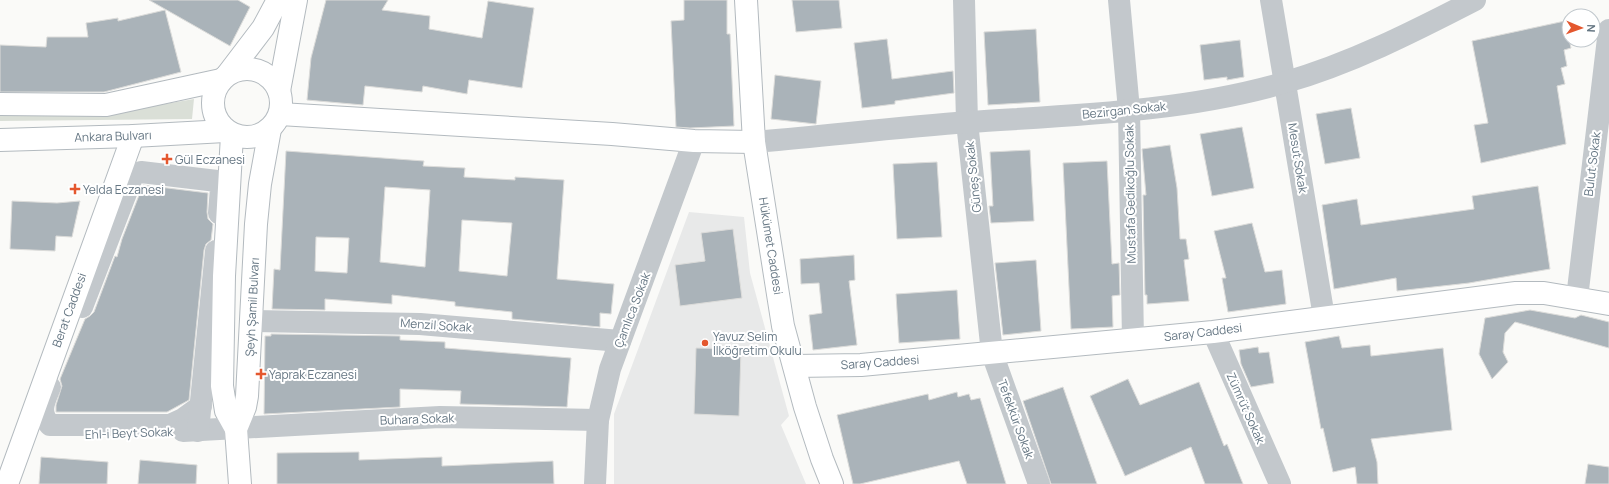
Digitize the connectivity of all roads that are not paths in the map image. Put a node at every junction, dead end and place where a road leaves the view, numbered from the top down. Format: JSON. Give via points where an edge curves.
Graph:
{"nodes":[{"id":1,"x":278,"y":0,"type":"edge"},
{"id":2,"x":296,"y":0,"type":"edge"},
{"id":3,"x":746,"y":0,"type":"edge"},
{"id":4,"x":964,"y":0,"type":"edge"},
{"id":5,"x":1119,"y":0,"type":"edge"},
{"id":6,"x":1271,"y":0,"type":"edge"},
{"id":7,"x":1475,"y":0,"type":"edge"},
{"id":8,"x":1609,"y":30,"type":"edge"},
{"id":9,"x":224,"y":77,"type":"junction"},
{"id":10,"x":1286,"y":83,"type":"junction"},
{"id":11,"x":279,"y":91,"type":"junction"},
{"id":12,"x":0,"y":104,"type":"edge"},
{"id":13,"x":1129,"y":110,"type":"junction"},
{"id":14,"x":275,"y":122,"type":"junction"},
{"id":15,"x":967,"y":122,"type":"junction"},
{"id":16,"x":229,"y":133,"type":"junction"},
{"id":17,"x":133,"y":136,"type":"junction"},
{"id":18,"x":0,"y":140,"type":"edge"},
{"id":19,"x":694,"y":141,"type":"junction"},
{"id":20,"x":754,"y":142,"type":"junction"},
{"id":21,"x":1577,"y":298,"type":"junction"},
{"id":22,"x":1609,"y":304,"type":"edge"},
{"id":23,"x":1324,"y":317,"type":"junction"},
{"id":24,"x":251,"y":321,"type":"junction"},
{"id":25,"x":1213,"y":332,"type":"junction"},
{"id":26,"x":1133,"y":340,"type":"junction"},
{"id":27,"x":620,"y":341,"type":"junction"},
{"id":28,"x":992,"y":353,"type":"junction"},
{"id":29,"x":795,"y":366,"type":"junction"},
{"id":30,"x":201,"y":406,"type":"junction"},
{"id":31,"x":598,"y":420,"type":"junction"},
{"id":32,"x":236,"y":430,"type":"junction"},
{"id":33,"x":198,"y":431,"type":"junction"},
{"id":34,"x":22,"y":438,"type":"junction"},
{"id":35,"x":7,"y":484,"type":"edge"},
{"id":36,"x":240,"y":484,"type":"edge"},
{"id":37,"x":595,"y":484,"type":"edge"},
{"id":38,"x":832,"y":484,"type":"edge"},
{"id":39,"x":1039,"y":484,"type":"edge"},
{"id":40,"x":1280,"y":484,"type":"edge"}],
"edges":[{"from":1,"to":9,"type":"main road","via":[[263,28]]},
{"from":2,"to":11,"type":"main road"},
{"from":3,"to":20,"type":"main road","name":"Hükümet Caddesi"},
{"from":4,"to":15,"type":"street","name":"Güneş Sokak"},
{"from":5,"to":13,"type":"street","name":"Mustafa Gedikoğlu Sokak"},
{"from":6,"to":10,"type":"street","name":"Mesut Sokak"},
{"from":7,"to":10,"type":"street","name":"Bezirgan Sokak","via":[[1399,38]]},
{"from":8,"to":21,"type":"street","name":"Bulut Sokak"},
{"from":9,"to":11,"type":"main road","via":[[240,69],[252,69],[273,80]]},
{"from":9,"to":12,"type":"main road","via":[[106,105]]},
{"from":9,"to":16,"type":"main road","via":[[215,90],[212,101],[213,112],[218,122]]},
{"from":10,"to":13,"type":"street","name":"Bezirgan Sokak","via":[[1190,103]]},
{"from":10,"to":23,"type":"street","name":"Mesut Sokak"},
{"from":11,"to":14,"type":"main road","via":[[282,103]]},
{"from":13,"to":15,"type":"street","name":"Bezirgan Sokak"},
{"from":13,"to":26,"type":"street","name":"Mustafa Gedikoğlu Sokak"},
{"from":14,"to":16,"type":"main road","via":[[252,138],[242,138]]},
{"from":14,"to":19,"type":"main road","via":[[612,134]]},
{"from":14,"to":24,"type":"main road","name":"Şeyh Şamil Bulvarı","via":[[260,184]]},
{"from":15,"to":20,"type":"street","name":"Bezirgan Sokak"},
{"from":15,"to":28,"type":"street","name":"Güneş Sokak"},
{"from":16,"to":17,"type":"main road","name":"Ankara Bulvarı"},
{"from":16,"to":32,"type":"main road","via":[[222,386],[226,411]]},
{"from":17,"to":18,"type":"main road","name":"Ankara Bulvarı"},
{"from":17,"to":34,"type":"main road","name":"Berat Caddesi"},
{"from":19,"to":20,"type":"main road"},
{"from":19,"to":27,"type":"street","name":"Çamlıca Sokak"},
{"from":20,"to":29,"type":"main road","name":"Hükümet Caddesi","via":[[783,326]]},
{"from":21,"to":22,"type":"main road","name":"Saray Caddesi"},
{"from":21,"to":23,"type":"main road","name":"Saray Caddesi","via":[[1544,293],[1516,293]]},
{"from":23,"to":25,"type":"main road","name":"Saray Caddesi"},
{"from":24,"to":27,"type":"street","name":"Menzil Sokak","via":[[420,324]]},
{"from":24,"to":32,"type":"main road","name":"Şeyh Şamil Bulvarı","via":[[247,396]]},
{"from":25,"to":26,"type":"main road","name":"Saray Caddesi"},
{"from":25,"to":40,"type":"street","name":"Zümrüt Sokak"},
{"from":26,"to":28,"type":"main road","name":"Saray Caddesi"},
{"from":27,"to":31,"type":"street","name":"Çamlıca Sokak","via":[[610,369]]},
{"from":28,"to":29,"type":"main road","name":"Saray Caddesi","via":[[861,365]]},
{"from":28,"to":39,"type":"street","name":"Tefekkür Sokak"},
{"from":29,"to":38,"type":"main road","name":"Hükümet Caddesi","via":[[805,407]]},
{"from":30,"to":30,"type":"street","via":[[221,188],[217,181],[141,172],[133,175],[42,408],[44,419],[50,425],[170,425]]},
{"from":30,"to":33,"type":"street"},
{"from":31,"to":32,"type":"street","name":"Buhara Sokak","via":[[440,417]]},
{"from":31,"to":37,"type":"street","name":"Çamlıca Sokak"},
{"from":32,"to":33,"type":"street","name":"Ehl-i Beyt Sokak"},
{"from":32,"to":36,"type":"main road","name":"Şeyh Şamil Bulvarı"},
{"from":33,"to":34,"type":"street","name":"Ehl-i Beyt Sokak"},
{"from":34,"to":35,"type":"main road","name":"Berat Caddesi"}]}
